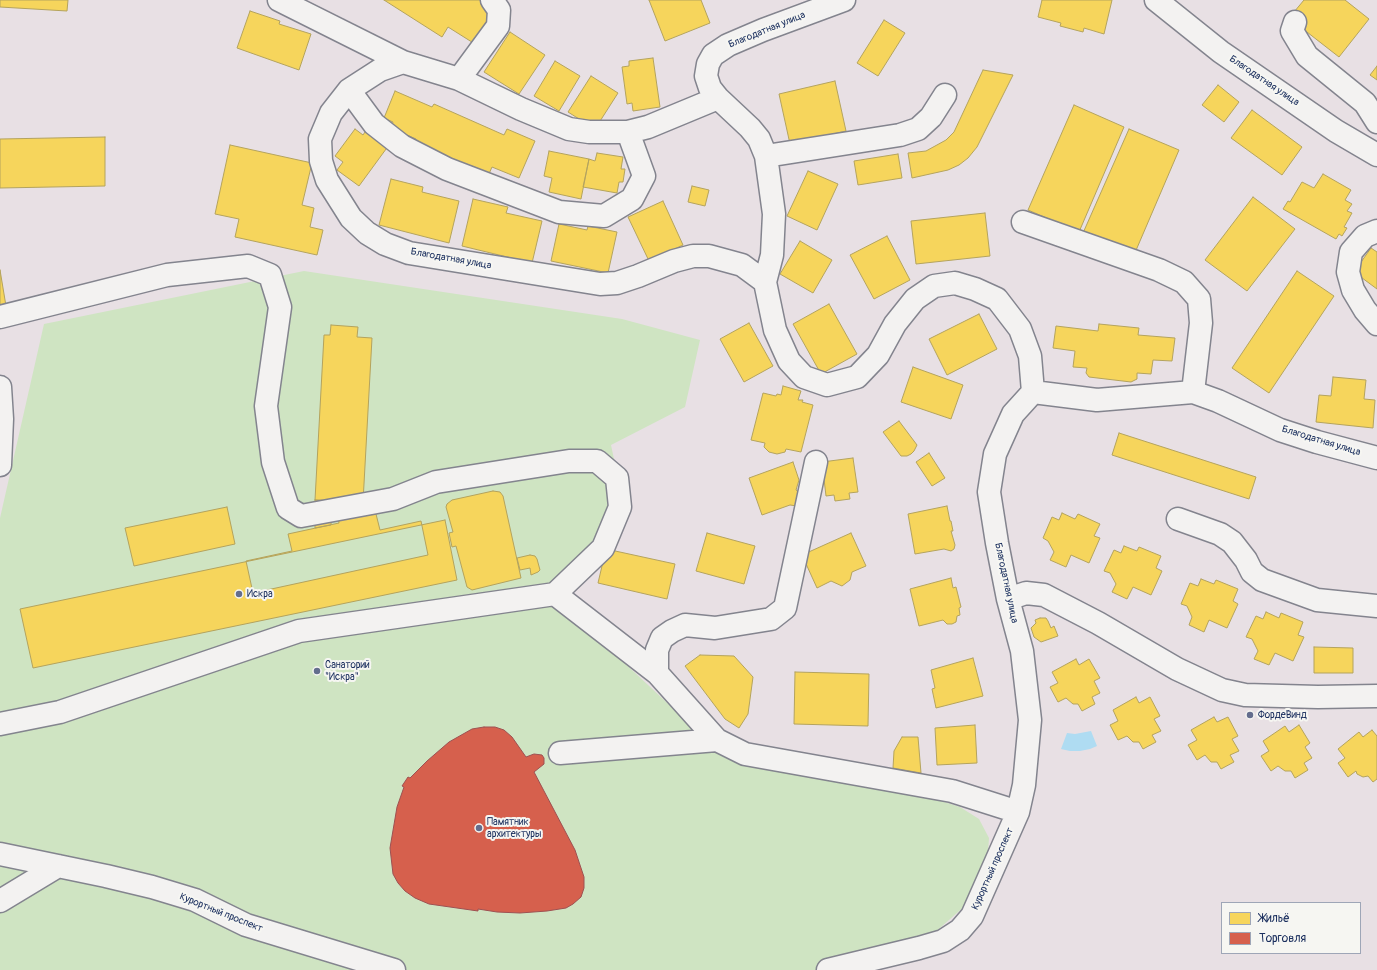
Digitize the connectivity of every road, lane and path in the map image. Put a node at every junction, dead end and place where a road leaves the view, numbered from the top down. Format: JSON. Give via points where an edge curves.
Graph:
{"nodes":[{"id":1,"x":279,"y":0,"type":"edge"},
{"id":2,"x":492,"y":0,"type":"edge"},
{"id":3,"x":844,"y":0,"type":"edge"},
{"id":4,"x":1156,"y":0,"type":"edge"},
{"id":5,"x":1295,"y":22,"type":"dead end"},
{"id":6,"x":403,"y":62,"type":"junction"},
{"id":7,"x":459,"y":79,"type":"junction"},
{"id":8,"x":349,"y":90,"type":"junction"},
{"id":9,"x":945,"y":95,"type":"dead end"},
{"id":10,"x":718,"y":98,"type":"junction"},
{"id":11,"x":1377,"y":122,"type":"edge"},
{"id":12,"x":628,"y":132,"type":"junction"},
{"id":13,"x":1377,"y":155,"type":"edge"},
{"id":14,"x":766,"y":156,"type":"junction"},
{"id":15,"x":1023,"y":222,"type":"dead end"},
{"id":16,"x":1377,"y":231,"type":"edge"},
{"id":17,"x":765,"y":282,"type":"junction"},
{"id":18,"x":0,"y":317,"type":"edge"},
{"id":19,"x":1377,"y":324,"type":"edge"},
{"id":20,"x":0,"y":387,"type":"edge"},
{"id":21,"x":1032,"y":392,"type":"junction"},
{"id":22,"x":1193,"y":392,"type":"junction"},
{"id":23,"x":1,"y":419,"type":"edge"},
{"id":24,"x":1377,"y":458,"type":"edge"},
{"id":25,"x":816,"y":462,"type":"dead end"},
{"id":26,"x":0,"y":465,"type":"edge"},
{"id":27,"x":1178,"y":519,"type":"dead end"},
{"id":28,"x":555,"y":594,"type":"junction"},
{"id":29,"x":1008,"y":599,"type":"junction"},
{"id":30,"x":1377,"y":606,"type":"edge"},
{"id":31,"x":650,"y":667,"type":"junction"},
{"id":32,"x":1377,"y":696,"type":"edge"},
{"id":33,"x":0,"y":724,"type":"edge"},
{"id":34,"x":717,"y":740,"type":"junction"},
{"id":35,"x":560,"y":753,"type":"dead end"},
{"id":36,"x":1024,"y":785,"type":"joint"},
{"id":37,"x":1018,"y":812,"type":"junction"},
{"id":38,"x":0,"y":854,"type":"edge"},
{"id":39,"x":58,"y":866,"type":"junction"},
{"id":40,"x":0,"y":901,"type":"edge"},
{"id":41,"x":394,"y":970,"type":"edge"},
{"id":42,"x":828,"y":970,"type":"edge"}],
"edges":[{"from":1,"to":6,"type":"street"},
{"from":2,"to":7,"type":"street","via":[[499,10],[498,26]]},
{"from":3,"to":10,"type":"street","name":"Благодатная улица","via":[[763,30],[728,45],[713,55],[706,76],[710,88]]},
{"from":4,"to":13,"type":"street","name":"Благодатная улица","via":[[1221,52],[1336,131]]},
{"from":5,"to":11,"type":"street","via":[[1292,31],[1307,56],[1365,104]]},
{"from":6,"to":7,"type":"street"},
{"from":6,"to":8,"type":"street","name":"Благодатная улица","via":[[380,70]]},
{"from":7,"to":12,"type":"street","via":[[568,129]]},
{"from":8,"to":12,"type":"street","via":[[374,124],[402,146],[447,169],[559,212],[604,216],[632,199],[644,176]]},
{"from":8,"to":17,"type":"street","name":"Благодатная улица","via":[[331,113],[320,139],[321,161],[327,180],[351,218],[367,233],[385,244],[409,253],[600,284],[617,283],[693,256],[709,256],[742,265]]},
{"from":9,"to":14,"type":"street","via":[[931,117],[918,129],[900,135]]},
{"from":10,"to":12,"type":"street","via":[[648,127]]},
{"from":10,"to":14,"type":"street","name":"Благодатная улица","via":[[750,128],[759,139]]},
{"from":14,"to":17,"type":"street","name":"Благодатная улица","via":[[774,214],[772,255]]},
{"from":15,"to":22,"type":"street","via":[[1159,270],[1184,282],[1199,299],[1201,323]]},
{"from":16,"to":19,"type":"street","via":[[1365,236],[1351,252],[1348,272],[1353,290],[1364,310]]},
{"from":17,"to":21,"type":"street","name":"Благодатная улица","via":[[775,330],[789,361],[804,377],[827,385],[857,377],[878,355],[895,324],[915,299],[934,286],[955,283],[975,289],[997,299],[1020,329],[1030,356]]},
{"from":18,"to":28,"type":"street","via":[[167,275],[248,266],[270,275],[280,307],[266,406],[273,462],[288,508],[301,516],[393,499],[436,482],[569,460],[597,460],[617,478],[620,507],[603,548]]},
{"from":20,"to":23,"type":"street"},
{"from":21,"to":22,"type":"street","name":"Благодатная улица","via":[[1097,400]]},
{"from":21,"to":29,"type":"street","name":"Благодатная улица","via":[[1013,414],[995,454],[989,492]]},
{"from":22,"to":24,"type":"street","name":"Благодатная улица","via":[[1280,430]]},
{"from":23,"to":26,"type":"street"},
{"from":25,"to":31,"type":"street","via":[[785,608],[772,619],[715,628],[685,625],[662,638]]},
{"from":27,"to":30,"type":"street","via":[[1220,534],[1232,542],[1252,572],[1262,580],[1317,600]]},
{"from":28,"to":31,"type":"street"},
{"from":28,"to":33,"type":"street","via":[[299,631],[60,712]]},
{"from":29,"to":32,"type":"street","via":[[1026,593],[1044,595],[1177,669],[1222,690],[1245,695],[1318,698]]},
{"from":29,"to":36,"type":"street","name":"Благодатная улица","via":[[1022,651],[1030,720]]},
{"from":31,"to":34,"type":"street"},
{"from":34,"to":35,"type":"street"},
{"from":34,"to":37,"type":"street","via":[[744,754],[952,791]]},
{"from":36,"to":37,"type":"street","name":"Курортный проспект"},
{"from":37,"to":42,"type":"street","name":"Курортный проспект","via":[[972,916],[960,930],[943,941]]},
{"from":38,"to":39,"type":"street","name":"Курортный проспект"},
{"from":39,"to":40,"type":"street"},
{"from":39,"to":41,"type":"street","name":"Курортный проспект","via":[[152,887],[195,900],[246,924]]}]}
